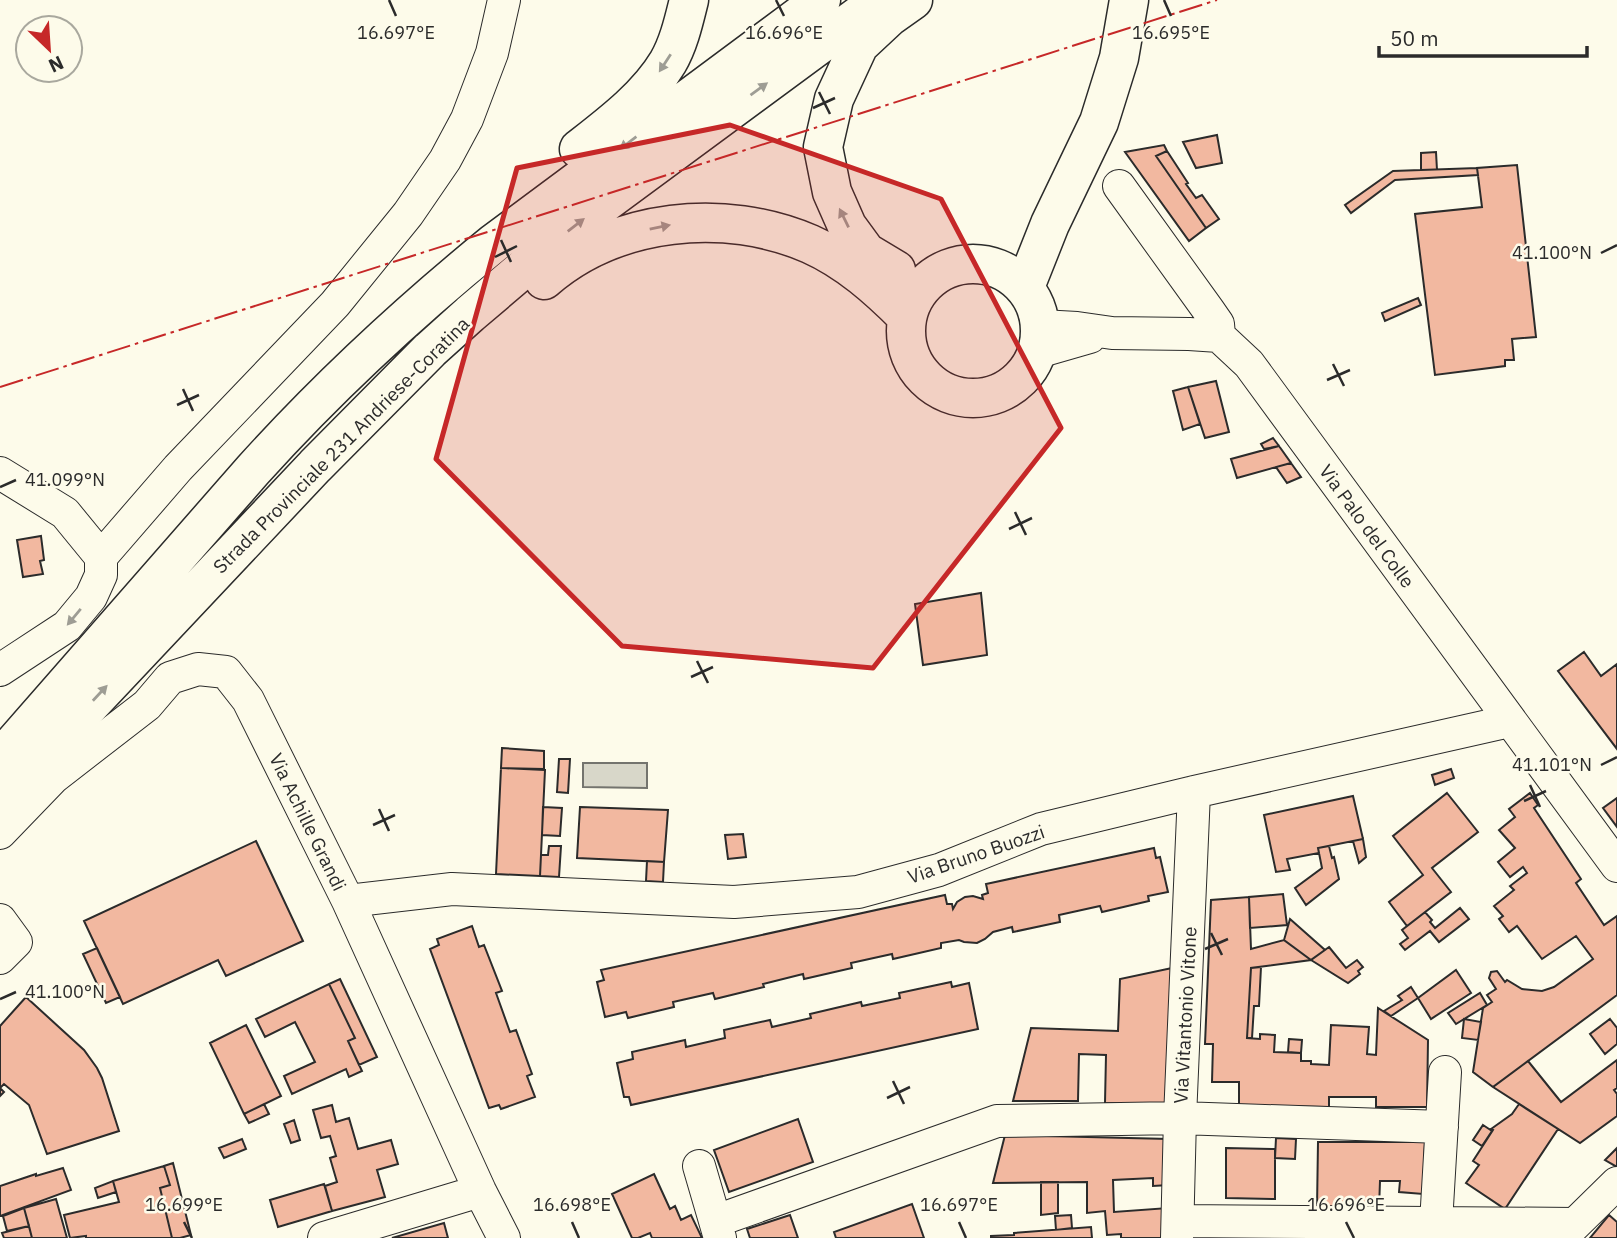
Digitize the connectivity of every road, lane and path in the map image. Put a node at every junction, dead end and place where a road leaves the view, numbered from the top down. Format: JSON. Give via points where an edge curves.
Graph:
{"nodes":[{"id":1,"x":503,"y":0,"type":"edge"},
{"id":2,"x":689,"y":0,"type":"edge"},
{"id":3,"x":821,"y":0,"type":"edge"},
{"id":4,"x":880,"y":0,"type":"edge"},
{"id":5,"x":913,"y":0,"type":"edge"},
{"id":6,"x":1129,"y":0,"type":"edge"},
{"id":7,"x":1119,"y":186,"type":"dead end"},
{"id":8,"x":936,"y":275,"type":"junction"},
{"id":9,"x":1011,"y":278,"type":"junction"},
{"id":10,"x":907,"y":317,"type":"junction"},
{"id":11,"x":1219,"y":336,"type":"junction"},
{"id":12,"x":1040,"y":339,"type":"junction"},
{"id":13,"x":0,"y":473,"type":"edge"},
{"id":14,"x":101,"y":557,"type":"junction"},
{"id":15,"x":205,"y":582,"type":"junction"},
{"id":16,"x":123,"y":619,"type":"junction"},
{"id":17,"x":0,"y":670,"type":"edge"},
{"id":18,"x":1510,"y":721,"type":"junction"},
{"id":19,"x":70,"y":725,"type":"junction"},
{"id":20,"x":0,"y":759,"type":"edge"},
{"id":21,"x":54,"y":777,"type":"junction"},
{"id":22,"x":1195,"y":792,"type":"junction"},
{"id":23,"x":0,"y":797,"type":"edge"},
{"id":24,"x":0,"y":833,"type":"edge"},
{"id":25,"x":1617,"y":866,"type":"edge"},
{"id":26,"x":348,"y":901,"type":"junction"},
{"id":27,"x":0,"y":920,"type":"edge"},
{"id":28,"x":0,"y":958,"type":"edge"},
{"id":29,"x":1445,"y":1072,"type":"dead end"},
{"id":30,"x":1180,"y":1118,"type":"junction"},
{"id":31,"x":1442,"y":1127,"type":"junction"},
{"id":32,"x":699,"y":1167,"type":"dead end"},
{"id":33,"x":1617,"y":1183,"type":"edge"},
{"id":34,"x":480,"y":1191,"type":"junction"},
{"id":35,"x":718,"y":1229,"type":"edge"},
{"id":36,"x":1177,"y":1229,"type":"edge"},
{"id":37,"x":1434,"y":1230,"type":"edge"},
{"id":38,"x":1568,"y":1231,"type":"edge"},
{"id":39,"x":324,"y":1238,"type":"edge"},
{"id":40,"x":504,"y":1238,"type":"edge"}],
"edges":[{"from":1,"to":14,"type":"street","via":[[492,53],[467,119],[408,214],[335,304],[187,458]]},
{"from":2,"to":16,"type":"main road","one_way":true,"via":[[669,61],[645,91],[612,123],[462,242],[311,386],[236,463]]},
{"from":3,"to":16,"type":"main road","name":"Strada Provinciale 231 Andriese-Coratina","one_way":true,"via":[[494,243],[415,309],[272,449]]},
{"from":15,"to":4,"type":"main road","name":"Strada Provinciale 231 Andriese-Coratina","one_way":true,"via":[[371,408],[511,278],[606,202]]},
{"from":8,"to":5,"type":"main road","one_way":true,"via":[[897,271],[866,252],[847,226],[832,192],[823,148],[834,99],[859,45]]},
{"from":6,"to":9,"type":"main road","via":[[1119,58],[1099,121],[1050,225]]},
{"from":7,"to":11,"type":"street","name":"Via Palo del Colle","via":[[1218,324]]},
{"from":8,"to":9,"type":"main road","via":[[956,266],[977,264]]},
{"from":8,"to":10,"type":"main road","via":[[920,289]]},
{"from":9,"to":12,"type":"main road","via":[[1036,305]]},
{"from":10,"to":12,"type":"main road","via":[[906,340],[913,362],[926,380],[945,393],[967,399],[990,397],[1011,388],[1028,372]]},
{"from":15,"to":10,"type":"main road","one_way":true,"via":[[558,268],[620,237],[681,223],[783,235],[855,269]]},
{"from":11,"to":12,"type":"street","via":[[1112,333],[1077,340]]},
{"from":11,"to":18,"type":"street","name":"Via Palo del Colle","via":[[1248,364]]},
{"from":13,"to":14,"type":"street","via":[[65,513]]},
{"from":14,"to":17,"type":"street","one_way":true,"via":[[101,575],[91,597],[67,625]]},
{"from":19,"to":15,"type":"main road","name":"Strada Provinciale 231 Andriese-Coratina","one_way":true},
{"from":16,"to":20,"type":"main road","name":"Strada Provinciale 231 Andriese-Coratina"},
{"from":18,"to":22,"type":"street","name":"Via Bruno Buozzi"},
{"from":18,"to":25,"type":"street","name":"Via Palo del Colle"},
{"from":19,"to":21,"type":"street"},
{"from":19,"to":23,"type":"main road","name":"Strada Provinciale 231 Andriese-Coratina"},
{"from":21,"to":24,"type":"street","name":"Via Achille Grandi"},
{"from":21,"to":26,"type":"street","name":"Via Achille Grandi","via":[[147,705],[170,678],[198,669],[226,672],[248,699]]},
{"from":22,"to":26,"type":"street","name":"Via Bruno Buozzi","via":[[1041,829],[939,870],[858,892],[734,902],[452,889]]},
{"from":22,"to":30,"type":"street","name":"Via Vitantonio Vitone"},
{"from":26,"to":34,"type":"street","name":"Via Achille Grandi"},
{"from":27,"to":28,"type":"street","via":[[16,942]]},
{"from":29,"to":31,"type":"street"},
{"from":30,"to":31,"type":"street"},
{"from":30,"to":35,"type":"street","via":[[997,1121]]},
{"from":30,"to":36,"type":"street","name":"Via Vitantonio Vitone"},
{"from":31,"to":37,"type":"street"},
{"from":32,"to":35,"type":"street"},
{"from":33,"to":38,"type":"street"},
{"from":34,"to":39,"type":"street"},
{"from":34,"to":40,"type":"street","name":"Via Achille Grandi"},
{"from":36,"to":37,"type":"street"},
{"from":37,"to":38,"type":"street"}]}
